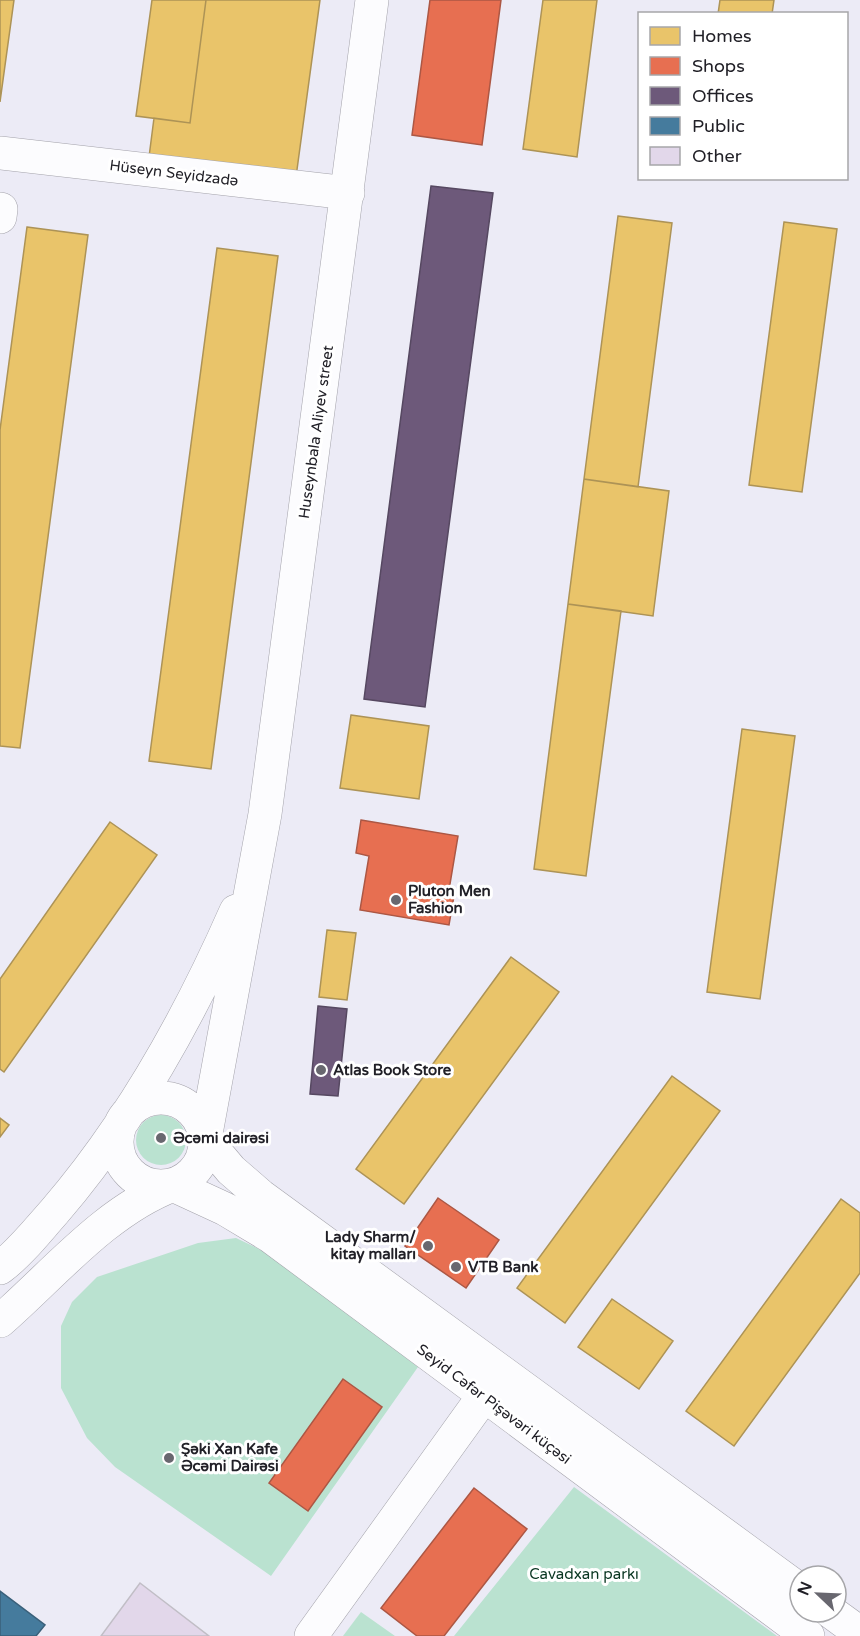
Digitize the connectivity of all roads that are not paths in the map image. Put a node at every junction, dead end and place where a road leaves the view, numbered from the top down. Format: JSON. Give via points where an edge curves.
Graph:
{"nodes":[{"id":1,"x":372,"y":0,"type":"edge"},
{"id":2,"x":0,"y":153,"type":"edge"},
{"id":3,"x":348,"y":193,"type":"junction"},
{"id":4,"x":257,"y":863,"type":"junction"},
{"id":5,"x":127,"y":1113,"type":"junction"},
{"id":6,"x":205,"y":1139,"type":"junction"},
{"id":7,"x":173,"y":1185,"type":"junction"},
{"id":8,"x":0,"y":1268,"type":"edge"},
{"id":9,"x":0,"y":1321,"type":"edge"},
{"id":10,"x":483,"y":1397,"type":"junction"},
{"id":11,"x":788,"y":1581,"type":"edge"},
{"id":12,"x":848,"y":1624,"type":"edge"},
{"id":13,"x":313,"y":1632,"type":"edge"},
{"id":14,"x":860,"y":1633,"type":"edge"},
{"id":15,"x":808,"y":1636,"type":"edge"}],
"edges":[{"from":1,"to":3,"type":"street","name":"Huseynbala Aliyev street"},
{"from":2,"to":3,"type":"street","name":"Hüseyn Seyidzadə"},
{"from":3,"to":4,"type":"street","name":"Huseynbala Aliyev street"},
{"from":4,"to":5,"type":"street","via":[[203,982],[170,1045]]},
{"from":4,"to":6,"type":"street"},
{"from":5,"to":6,"type":"street","via":[[139,1103],[168,1098],[182,1103],[198,1118]]},
{"from":5,"to":7,"type":"street","via":[[117,1139],[123,1166],[145,1183]]},
{"from":5,"to":8,"type":"street","via":[[76,1187]]},
{"from":6,"to":7,"type":"street","via":[[200,1162],[184,1180]]},
{"from":6,"to":11,"type":"street","name":"Seyid Cəfər Pişəvəri küçəsi","via":[[261,1197]]},
{"from":7,"to":9,"type":"street","via":[[136,1202],[111,1221]]},
{"from":7,"to":10,"type":"street","name":"Seyid Cəfər Pişəvəri küçəsi","via":[[270,1236]]},
{"from":10,"to":13,"type":"street"},
{"from":10,"to":15,"type":"street","name":"Seyid Cəfər Pişəvəri küçəsi"},
{"from":12,"to":14,"type":"street"}]}
